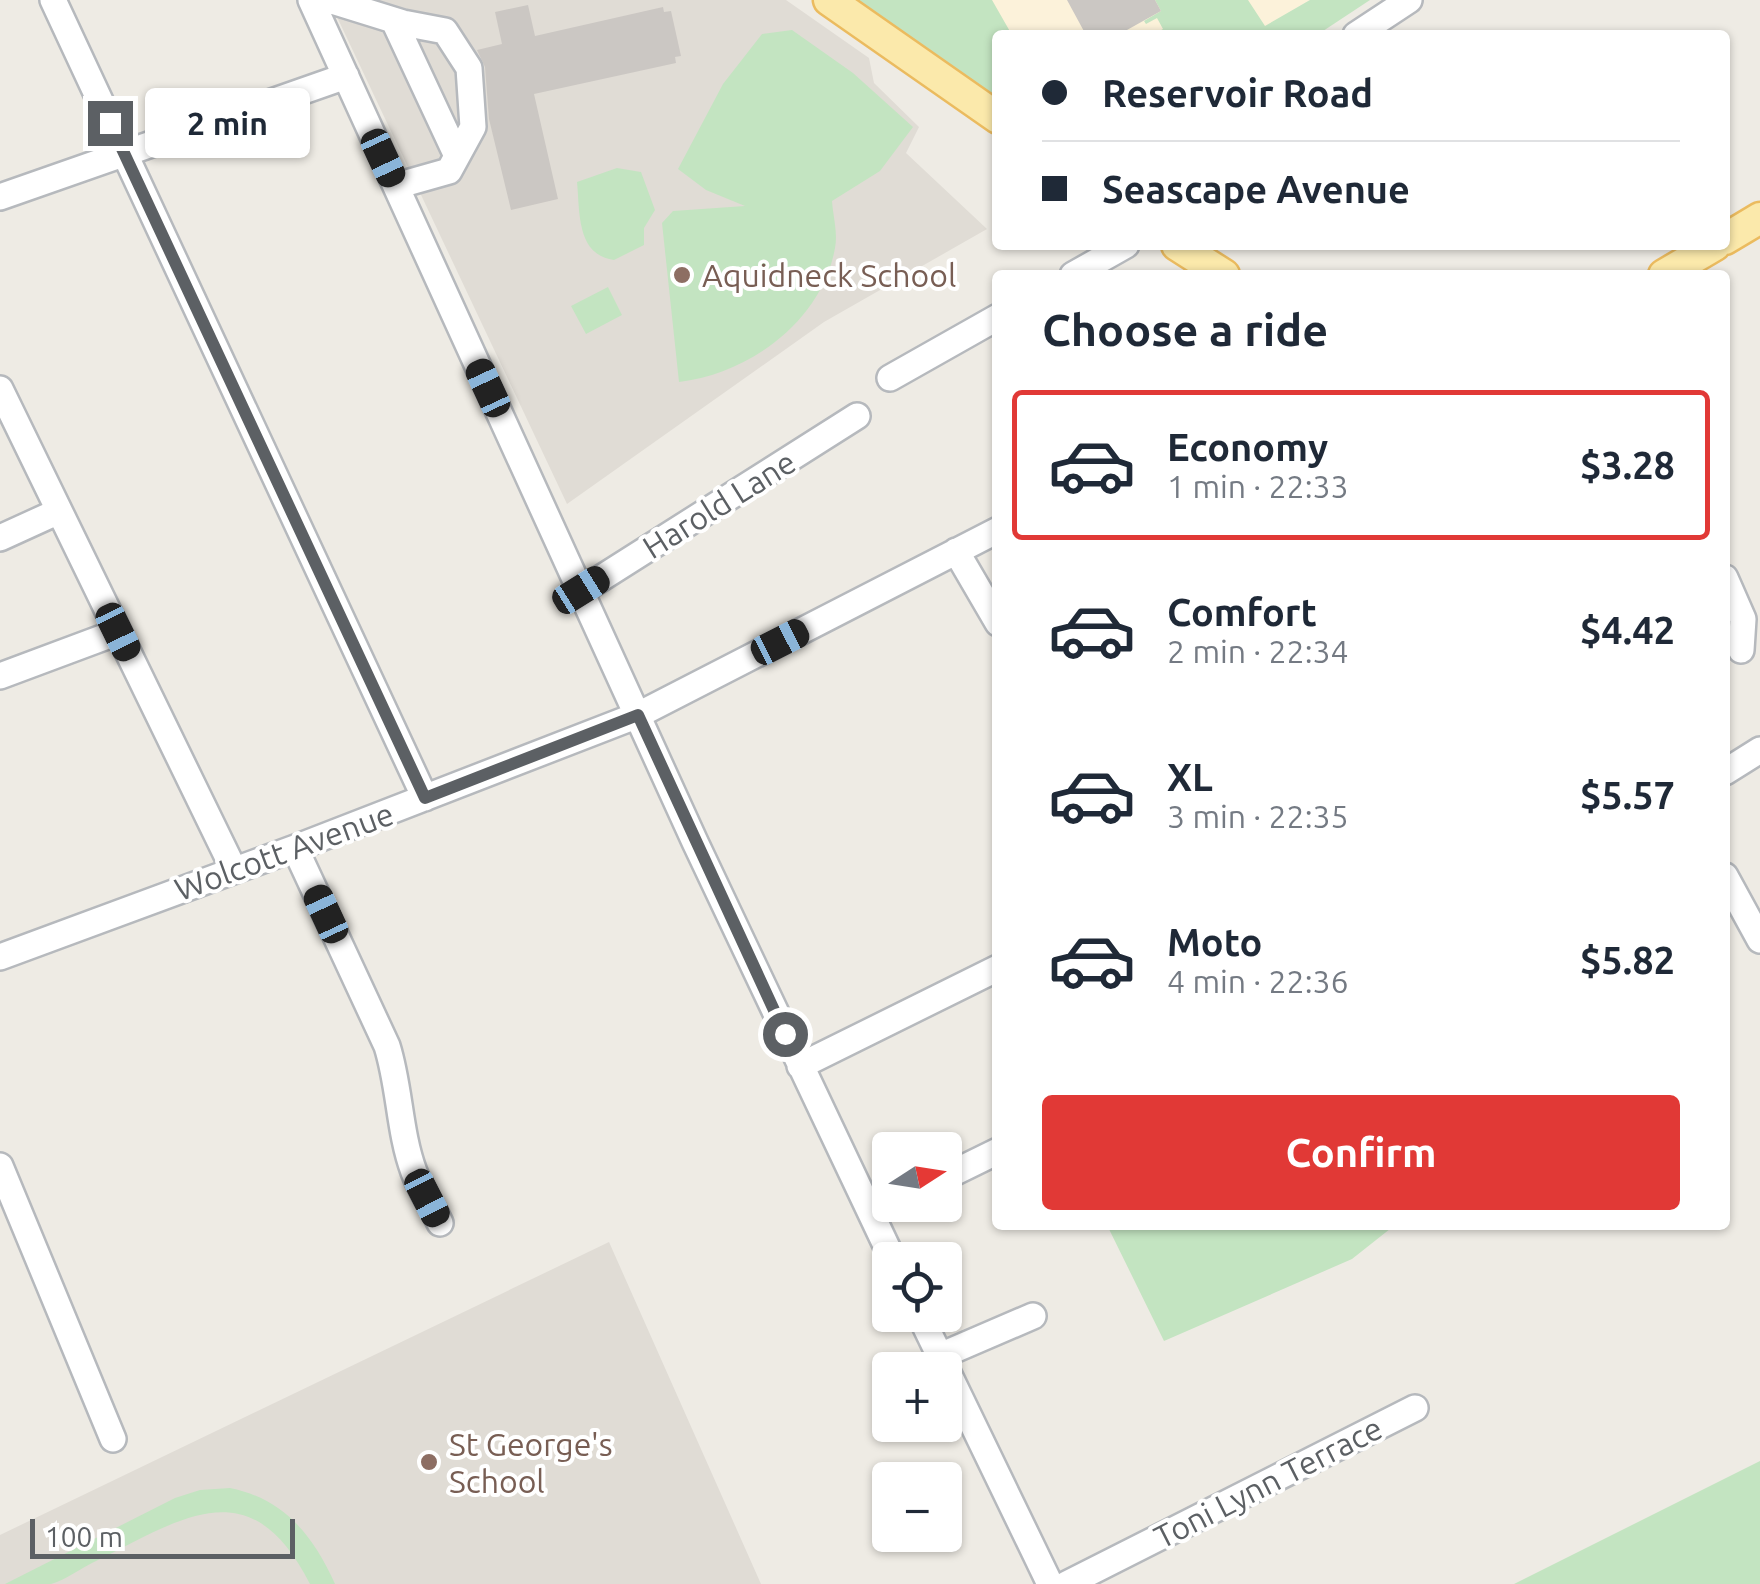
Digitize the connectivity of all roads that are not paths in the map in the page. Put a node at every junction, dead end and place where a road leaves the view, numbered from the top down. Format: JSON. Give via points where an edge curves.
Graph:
{"nodes":[{"id":1,"x":53,"y":0,"type":"edge"},
{"id":2,"x":310,"y":0,"type":"edge"},
{"id":3,"x":329,"y":0,"type":"edge"},
{"id":4,"x":828,"y":0,"type":"edge"},
{"id":5,"x":1409,"y":0,"type":"edge"},
{"id":6,"x":394,"y":20,"type":"junction"},
{"id":7,"x":1364,"y":30,"type":"edge"},
{"id":8,"x":346,"y":76,"type":"junction"},
{"id":9,"x":992,"y":114,"type":"edge"},
{"id":10,"x":124,"y":154,"type":"junction"},
{"id":11,"x":457,"y":156,"type":"junction"},
{"id":12,"x":396,"y":186,"type":"junction"},
{"id":13,"x":0,"y":197,"type":"edge"},
{"id":14,"x":1760,"y":218,"type":"edge"},
{"id":15,"x":1730,"y":236,"type":"edge"},
{"id":16,"x":1117,"y":250,"type":"edge"},
{"id":17,"x":1186,"y":250,"type":"edge"},
{"id":18,"x":1706,"y":250,"type":"edge"},
{"id":19,"x":1082,"y":270,"type":"edge"},
{"id":20,"x":1216,"y":270,"type":"edge"},
{"id":21,"x":1672,"y":270,"type":"edge"},
{"id":22,"x":992,"y":321,"type":"edge"},
{"id":23,"x":890,"y":378,"type":"dead end"},
{"id":24,"x":0,"y":389,"type":"edge"},
{"id":25,"x":857,"y":416,"type":"dead end"},
{"id":26,"x":57,"y":512,"type":"junction"},
{"id":27,"x":992,"y":533,"type":"edge"},
{"id":28,"x":0,"y":538,"type":"edge"},
{"id":29,"x":956,"y":551,"type":"junction"},
{"id":30,"x":1730,"y":589,"type":"edge"},
{"id":31,"x":581,"y":590,"type":"junction"},
{"id":32,"x":992,"y":613,"type":"edge"},
{"id":33,"x":118,"y":632,"type":"junction"},
{"id":34,"x":1742,"y":652,"type":"edge"},
{"id":35,"x":0,"y":676,"type":"edge"},
{"id":36,"x":638,"y":715,"type":"junction"},
{"id":37,"x":1760,"y":750,"type":"edge"},
{"id":38,"x":1730,"y":769,"type":"edge"},
{"id":39,"x":425,"y":798,"type":"junction"},
{"id":40,"x":296,"y":848,"type":"junction"},
{"id":41,"x":234,"y":870,"type":"junction"},
{"id":42,"x":1730,"y":885,"type":"edge"},
{"id":43,"x":1760,"y":940,"type":"edge"},
{"id":44,"x":0,"y":957,"type":"edge"},
{"id":45,"x":992,"y":971,"type":"edge"},
{"id":46,"x":800,"y":1066,"type":"junction"},
{"id":47,"x":992,"y":1153,"type":"edge"},
{"id":48,"x":0,"y":1166,"type":"edge"},
{"id":49,"x":962,"y":1168,"type":"edge"},
{"id":50,"x":872,"y":1195,"type":"edge"},
{"id":51,"x":440,"y":1223,"type":"dead end"},
{"id":52,"x":1033,"y":1316,"type":"dead end"},
{"id":53,"x":949,"y":1352,"type":"edge"},
{"id":54,"x":962,"y":1402,"type":"edge"},
{"id":55,"x":1415,"y":1408,"type":"dead end"},
{"id":56,"x":113,"y":1439,"type":"dead end"},
{"id":57,"x":1050,"y":1584,"type":"edge"},
{"id":58,"x":1067,"y":1584,"type":"edge"}],
"edges":[{"from":1,"to":10,"type":"street"},
{"from":2,"to":8,"type":"street"},
{"from":3,"to":6,"type":"street"},
{"from":4,"to":9,"type":"main road"},
{"from":5,"to":7,"type":"street"},
{"from":6,"to":11,"type":"street"},
{"from":6,"to":11,"type":"street","via":[[445,31],[469,68],[473,126]]},
{"from":8,"to":10,"type":"street"},
{"from":8,"to":12,"type":"street"},
{"from":10,"to":13,"type":"street"},
{"from":10,"to":39,"type":"street"},
{"from":11,"to":12,"type":"street","via":[[449,170]]},
{"from":12,"to":31,"type":"street"},
{"from":14,"to":15,"type":"main road"},
{"from":16,"to":19,"type":"street"},
{"from":17,"to":20,"type":"main road"},
{"from":18,"to":21,"type":"main road"},
{"from":22,"to":23,"type":"street"},
{"from":24,"to":26,"type":"street"},
{"from":25,"to":31,"type":"street","name":"Harold Lane"},
{"from":26,"to":28,"type":"street"},
{"from":26,"to":33,"type":"street"},
{"from":27,"to":29,"type":"street","name":"Wolcott Avenue"},
{"from":29,"to":32,"type":"street"},
{"from":29,"to":36,"type":"street","name":"Wolcott Avenue"},
{"from":30,"to":34,"type":"street","via":[[1743,619]]},
{"from":31,"to":36,"type":"street"},
{"from":33,"to":35,"type":"street"},
{"from":33,"to":41,"type":"street"},
{"from":36,"to":39,"type":"street","name":"Wolcott Avenue"},
{"from":36,"to":46,"type":"street"},
{"from":37,"to":38,"type":"street"},
{"from":39,"to":40,"type":"street","name":"Wolcott Avenue"},
{"from":40,"to":41,"type":"street","name":"Wolcott Avenue"},
{"from":40,"to":51,"type":"street","via":[[386,1046],[414,1173]]},
{"from":41,"to":44,"type":"street","name":"Wolcott Avenue"},
{"from":42,"to":43,"type":"street"},
{"from":45,"to":46,"type":"street"},
{"from":46,"to":50,"type":"street"},
{"from":47,"to":49,"type":"street"},
{"from":48,"to":56,"type":"street"},
{"from":52,"to":53,"type":"street"},
{"from":54,"to":57,"type":"street"},
{"from":55,"to":58,"type":"street","name":"Toni Lynn Terrace"}]}
